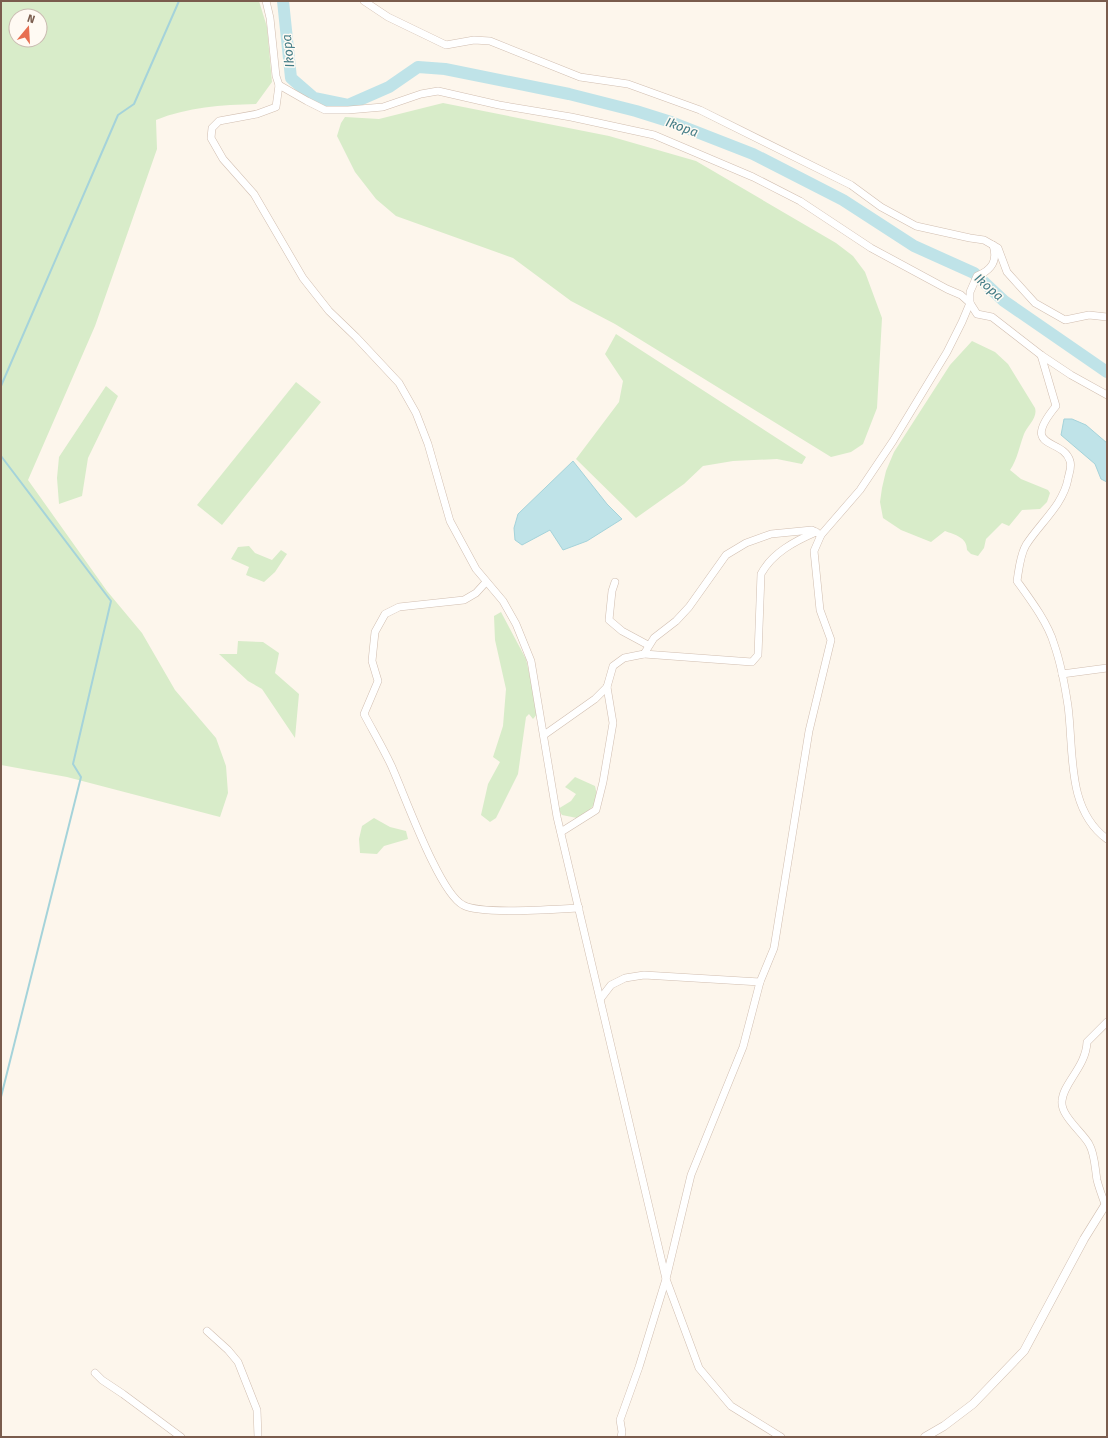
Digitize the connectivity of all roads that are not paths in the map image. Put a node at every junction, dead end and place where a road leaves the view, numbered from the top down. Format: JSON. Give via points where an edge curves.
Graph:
{"nodes":[{"id":1,"x":266,"y":1,"type":"edge"},
{"id":2,"x":364,"y":1,"type":"edge"},
{"id":3,"x":279,"y":85,"type":"junction"},
{"id":4,"x":993,"y":245,"type":"junction"},
{"id":5,"x":994,"y":264,"type":"junction"},
{"id":6,"x":1005,"y":264,"type":"junction"},
{"id":7,"x":970,"y":303,"type":"junction"},
{"id":8,"x":1107,"y":318,"type":"edge"},
{"id":9,"x":1041,"y":355,"type":"junction"},
{"id":10,"x":1107,"y":395,"type":"edge"},
{"id":11,"x":818,"y":533,"type":"junction"},
{"id":12,"x":486,"y":582,"type":"junction"},
{"id":13,"x":615,"y":582,"type":"dead end"},
{"id":14,"x":648,"y":645,"type":"junction"},
{"id":15,"x":644,"y":654,"type":"junction"},
{"id":16,"x":1107,"y":668,"type":"edge"},
{"id":17,"x":1062,"y":674,"type":"junction"},
{"id":18,"x":607,"y":687,"type":"junction"},
{"id":19,"x":544,"y":735,"type":"junction"},
{"id":20,"x":561,"y":832,"type":"junction"},
{"id":21,"x":1107,"y":839,"type":"edge"},
{"id":22,"x":578,"y":908,"type":"junction"},
{"id":23,"x":760,"y":982,"type":"junction"},
{"id":24,"x":601,"y":998,"type":"junction"},
{"id":25,"x":1107,"y":1022,"type":"edge"},
{"id":26,"x":1106,"y":1203,"type":"edge"},
{"id":27,"x":666,"y":1280,"type":"junction"},
{"id":28,"x":207,"y":1331,"type":"dead end"},
{"id":29,"x":95,"y":1372,"type":"dead end"},
{"id":30,"x":181,"y":1437,"type":"edge"},
{"id":31,"x":258,"y":1437,"type":"edge"},
{"id":32,"x":620,"y":1437,"type":"edge"},
{"id":33,"x":781,"y":1437,"type":"edge"},
{"id":34,"x":925,"y":1437,"type":"edge"}],
"edges":[{"from":1,"to":3,"type":"street"},
{"from":2,"to":4,"type":"street","via":[[388,17],[446,45],[490,40],[580,77],[628,84],[700,110],[851,185],[881,207],[916,226],[984,240]]},
{"from":3,"to":7,"type":"street","via":[[325,110],[382,107],[438,91],[654,135],[753,177],[800,201],[871,248],[961,295]]},
{"from":3,"to":12,"type":"street","via":[[276,107],[257,114],[219,121],[212,128],[211,138],[223,159],[254,194],[303,278],[329,312],[399,383],[416,413],[428,444],[450,521],[476,569]]},
{"from":4,"to":5,"type":"street","via":[[996,253]]},
{"from":4,"to":6,"type":"street","via":[[998,248]]},
{"from":5,"to":6,"type":"street","via":[[997,261]]},
{"from":5,"to":7,"type":"street","via":[[987,272],[977,276],[970,292]]},
{"from":6,"to":8,"type":"street","via":[[1007,272],[1035,303],[1065,320],[1089,315]]},
{"from":7,"to":9,"type":"street","via":[[977,314],[992,317]]},
{"from":7,"to":11,"type":"street","via":[[947,352],[893,441],[860,490]]},
{"from":9,"to":10,"type":"street"},
{"from":9,"to":17,"type":"street","via":[[1056,406],[1042,427],[1044,438],[1051,445],[1060,448],[1070,459],[1071,466],[1066,489],[1025,546],[1017,581],[1054,643]]},
{"from":11,"to":14,"type":"street","via":[[812,530],[798,530],[771,534],[746,543],[726,555],[676,622]]},
{"from":11,"to":15,"type":"street","via":[[793,542],[766,564],[761,574],[758,655],[752,662]]},
{"from":11,"to":23,"type":"street","via":[[814,551],[820,610],[831,640],[809,731],[774,948]]},
{"from":12,"to":19,"type":"street","via":[[503,601],[516,624],[531,661]]},
{"from":12,"to":22,"type":"street","via":[[476,593],[464,600],[399,607],[385,614],[375,632],[372,661],[378,681],[364,714],[390,764],[432,859],[450,893],[463,905],[500,910]]},
{"from":13,"to":14,"type":"street","via":[[609,620],[622,631]]},
{"from":14,"to":15,"type":"street"},
{"from":15,"to":18,"type":"street","via":[[624,658],[613,666]]},
{"from":16,"to":17,"type":"street"},
{"from":17,"to":21,"type":"street","via":[[1068,707],[1076,790],[1085,815]]},
{"from":18,"to":19,"type":"street","via":[[595,699]]},
{"from":18,"to":20,"type":"street","via":[[613,723],[596,810]]},
{"from":19,"to":20,"type":"street","via":[[546,761]]},
{"from":20,"to":22,"type":"street"},
{"from":22,"to":24,"type":"street"},
{"from":23,"to":24,"type":"street","via":[[644,975],[625,978],[611,984]]},
{"from":23,"to":27,"type":"street","via":[[743,1047],[692,1175]]},
{"from":24,"to":27,"type":"street","via":[[604,1023]]},
{"from":25,"to":26,"type":"street","via":[[1086,1042],[1079,1068],[1061,1102],[1090,1145],[1097,1182]]},
{"from":26,"to":34,"type":"street","via":[[1024,1352],[973,1404]]},
{"from":27,"to":32,"type":"street","via":[[620,1420]]},
{"from":27,"to":33,"type":"street","via":[[699,1368],[731,1406]]},
{"from":28,"to":31,"type":"street","via":[[238,1362],[257,1410]]},
{"from":29,"to":30,"type":"street","via":[[102,1380]]}]}
